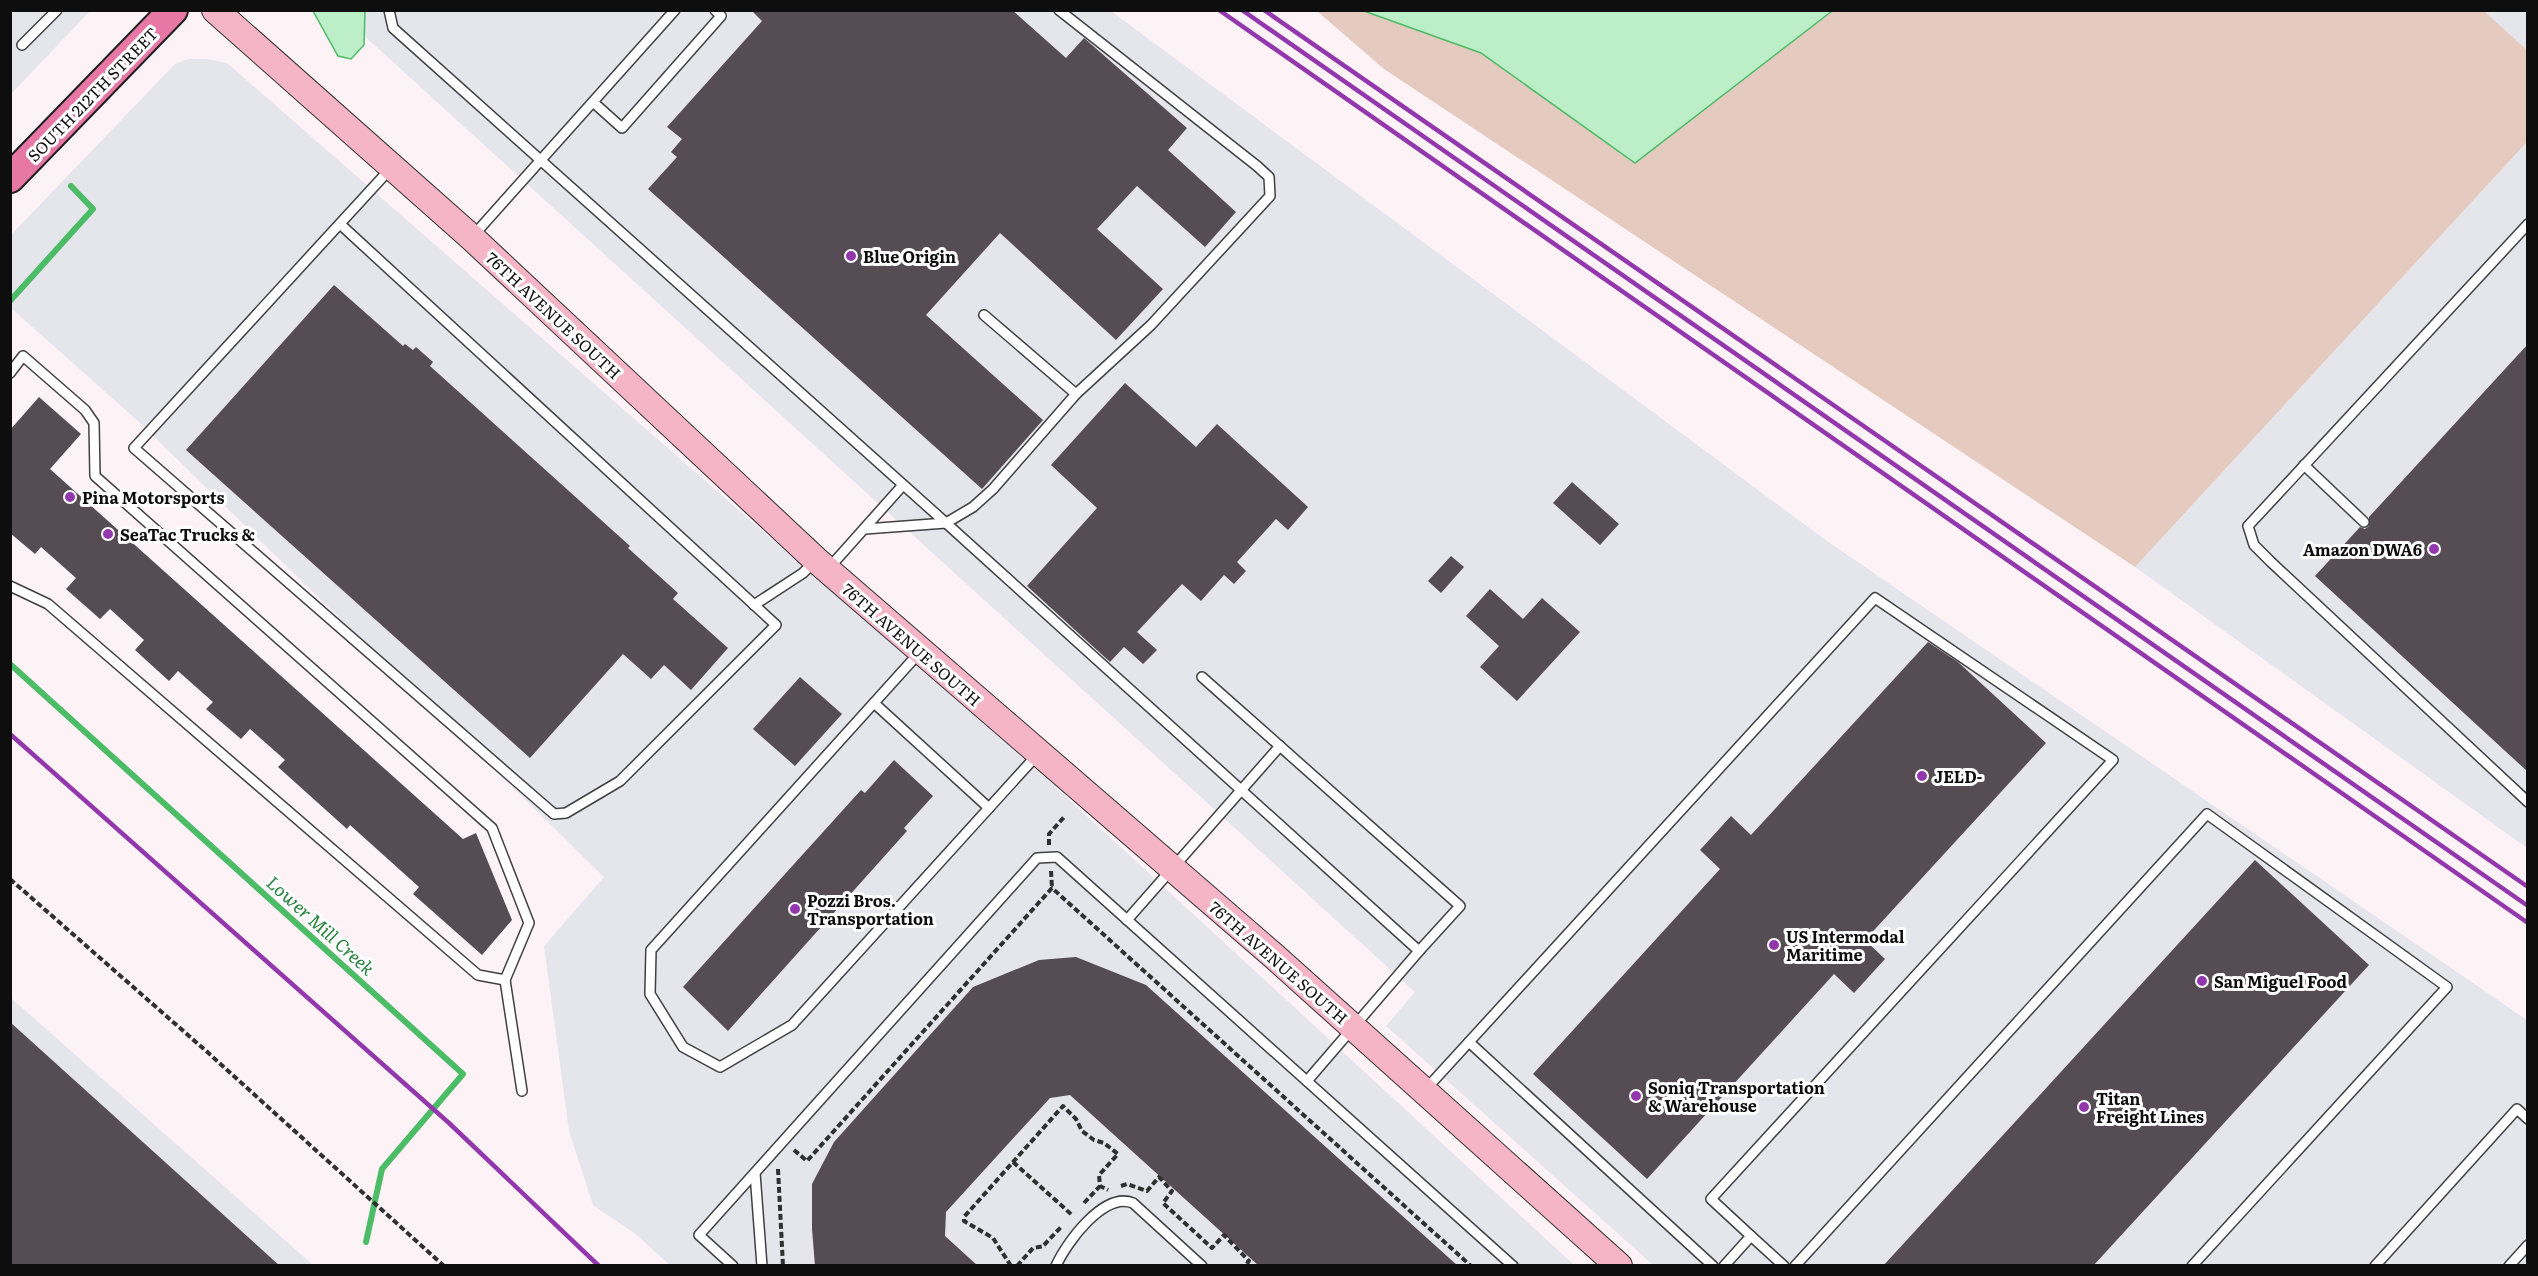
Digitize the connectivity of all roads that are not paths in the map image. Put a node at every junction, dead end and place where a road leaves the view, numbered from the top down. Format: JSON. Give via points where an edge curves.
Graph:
{"nodes":[{"id":1,"x":57,"y":10,"type":"edge"},
{"id":2,"x":173,"y":10,"type":"edge"},
{"id":3,"x":216,"y":10,"type":"edge"},
{"id":4,"x":389,"y":10,"type":"edge"},
{"id":5,"x":675,"y":10,"type":"edge"},
{"id":6,"x":715,"y":10,"type":"edge"},
{"id":7,"x":1059,"y":10,"type":"edge"},
{"id":8,"x":22,"y":45,"type":"dead end"},
{"id":9,"x":592,"y":102,"type":"junction"},
{"id":10,"x":540,"y":160,"type":"junction"},
{"id":11,"x":392,"y":167,"type":"junction"},
{"id":12,"x":10,"y":178,"type":"edge"},
{"id":13,"x":340,"y":224,"type":"junction"},
{"id":14,"x":2528,"y":224,"type":"edge"},
{"id":15,"x":471,"y":237,"type":"junction"},
{"id":16,"x":984,"y":315,"type":"dead end"},
{"id":17,"x":10,"y":373,"type":"edge"},
{"id":18,"x":1076,"y":394,"type":"junction"},
{"id":19,"x":2304,"y":465,"type":"junction"},
{"id":20,"x":903,"y":485,"type":"junction"},
{"id":21,"x":2364,"y":522,"type":"dead end"},
{"id":22,"x":946,"y":523,"type":"junction"},
{"id":23,"x":865,"y":528,"type":"junction"},
{"id":24,"x":822,"y":565,"type":"junction"},
{"id":25,"x":10,"y":586,"type":"edge"},
{"id":26,"x":754,"y":605,"type":"junction"},
{"id":27,"x":921,"y":651,"type":"junction"},
{"id":28,"x":1202,"y":677,"type":"dead end"},
{"id":29,"x":874,"y":703,"type":"junction"},
{"id":30,"x":1280,"y":746,"type":"junction"},
{"id":31,"x":1038,"y":754,"type":"junction"},
{"id":32,"x":1240,"y":789,"type":"junction"},
{"id":33,"x":2528,"y":802,"type":"edge"},
{"id":34,"x":989,"y":808,"type":"junction"},
{"id":35,"x":1172,"y":869,"type":"junction"},
{"id":36,"x":1127,"y":920,"type":"junction"},
{"id":37,"x":1419,"y":951,"type":"junction"},
{"id":38,"x":505,"y":980,"type":"junction"},
{"id":39,"x":1354,"y":1028,"type":"junction"},
{"id":40,"x":1469,"y":1042,"type":"junction"},
{"id":41,"x":1307,"y":1081,"type":"junction"},
{"id":42,"x":522,"y":1091,"type":"dead end"},
{"id":43,"x":1424,"y":1091,"type":"junction"},
{"id":44,"x":2528,"y":1119,"type":"edge"},
{"id":45,"x":755,"y":1173,"type":"junction"},
{"id":46,"x":1751,"y":1236,"type":"junction"},
{"id":47,"x":2528,"y":1245,"type":"edge"},
{"id":48,"x":733,"y":1266,"type":"edge"},
{"id":49,"x":762,"y":1266,"type":"edge"},
{"id":50,"x":1056,"y":1266,"type":"edge"},
{"id":51,"x":1202,"y":1266,"type":"edge"},
{"id":52,"x":1513,"y":1266,"type":"edge"},
{"id":53,"x":1619,"y":1266,"type":"edge"},
{"id":54,"x":1713,"y":1266,"type":"edge"},
{"id":55,"x":1724,"y":1266,"type":"edge"},
{"id":56,"x":1784,"y":1266,"type":"edge"},
{"id":57,"x":1794,"y":1266,"type":"edge"},
{"id":58,"x":2192,"y":1266,"type":"edge"},
{"id":59,"x":2375,"y":1266,"type":"edge"},
{"id":60,"x":2509,"y":1266,"type":"edge"}],
"edges":[{"from":1,"to":8,"type":"lane"},
{"from":2,"to":12,"type":"main road","name":"SOUTH 212TH STREET"},
{"from":3,"to":11,"type":"street","name":"76TH AVENUE SOUTH"},
{"from":4,"to":10,"type":"lane","via":[[393,28]]},
{"from":5,"to":9,"type":"lane"},
{"from":6,"to":9,"type":"lane","via":[[721,16],[622,128]]},
{"from":7,"to":18,"type":"lane","via":[[1257,166],[1269,177],[1270,186],[1270,196],[1195,279]]},
{"from":9,"to":10,"type":"lane"},
{"from":10,"to":15,"type":"lane"},
{"from":10,"to":20,"type":"lane"},
{"from":11,"to":13,"type":"lane"},
{"from":11,"to":15,"type":"street","name":"76TH AVENUE SOUTH"},
{"from":13,"to":26,"type":"lane"},
{"from":13,"to":26,"type":"lane","via":[[134,448],[554,814],[566,813],[620,781],[776,625]]},
{"from":14,"to":19,"type":"lane"},
{"from":15,"to":24,"type":"street","name":"76TH AVENUE SOUTH"},
{"from":16,"to":18,"type":"lane"},
{"from":17,"to":38,"type":"lane","via":[[23,356],[85,410],[94,423],[95,476],[492,828],[529,923]]},
{"from":18,"to":22,"type":"lane","via":[[993,489]]},
{"from":19,"to":21,"type":"lane"},
{"from":19,"to":33,"type":"lane","via":[[2248,526],[2254,545]]},
{"from":20,"to":22,"type":"lane"},
{"from":20,"to":23,"type":"lane"},
{"from":22,"to":23,"type":"lane"},
{"from":22,"to":32,"type":"lane"},
{"from":23,"to":24,"type":"lane"},
{"from":24,"to":26,"type":"lane"},
{"from":24,"to":27,"type":"street","name":"76TH AVENUE SOUTH"},
{"from":25,"to":38,"type":"lane","via":[[48,604],[478,975]]},
{"from":27,"to":29,"type":"lane"},
{"from":27,"to":31,"type":"street","name":"76TH AVENUE SOUTH"},
{"from":28,"to":30,"type":"lane"},
{"from":29,"to":34,"type":"lane"},
{"from":29,"to":34,"type":"lane","via":[[651,950],[650,994],[683,1047],[720,1067],[792,1025]]},
{"from":30,"to":32,"type":"lane"},
{"from":30,"to":37,"type":"lane","via":[[1460,906]]},
{"from":31,"to":34,"type":"lane"},
{"from":31,"to":35,"type":"street","name":"76TH AVENUE SOUTH"},
{"from":32,"to":35,"type":"lane"},
{"from":32,"to":37,"type":"lane"},
{"from":35,"to":36,"type":"lane"},
{"from":35,"to":39,"type":"street","name":"76TH AVENUE SOUTH"},
{"from":36,"to":41,"type":"lane"},
{"from":36,"to":45,"type":"lane","via":[[1058,857],[1037,858]]},
{"from":37,"to":39,"type":"lane"},
{"from":38,"to":42,"type":"lane"},
{"from":39,"to":41,"type":"lane"},
{"from":39,"to":43,"type":"street","name":"76TH AVENUE SOUTH"},
{"from":40,"to":43,"type":"lane"},
{"from":40,"to":46,"type":"lane","via":[[1875,598],[2113,760],[1711,1199]]},
{"from":40,"to":54,"type":"lane"},
{"from":41,"to":52,"type":"lane"},
{"from":43,"to":53,"type":"street","name":"76TH AVENUE SOUTH"},
{"from":44,"to":59,"type":"lane","via":[[2517,1109]]},
{"from":45,"to":48,"type":"lane","via":[[699,1235]]},
{"from":45,"to":49,"type":"lane"},
{"from":46,"to":55,"type":"lane"},
{"from":46,"to":56,"type":"lane"},
{"from":47,"to":60,"type":"lane"},
{"from":50,"to":51,"type":"lane","via":[[1061,1254],[1097,1211],[1126,1201]]},
{"from":57,"to":58,"type":"lane","via":[[2208,814],[2447,987]]}]}
